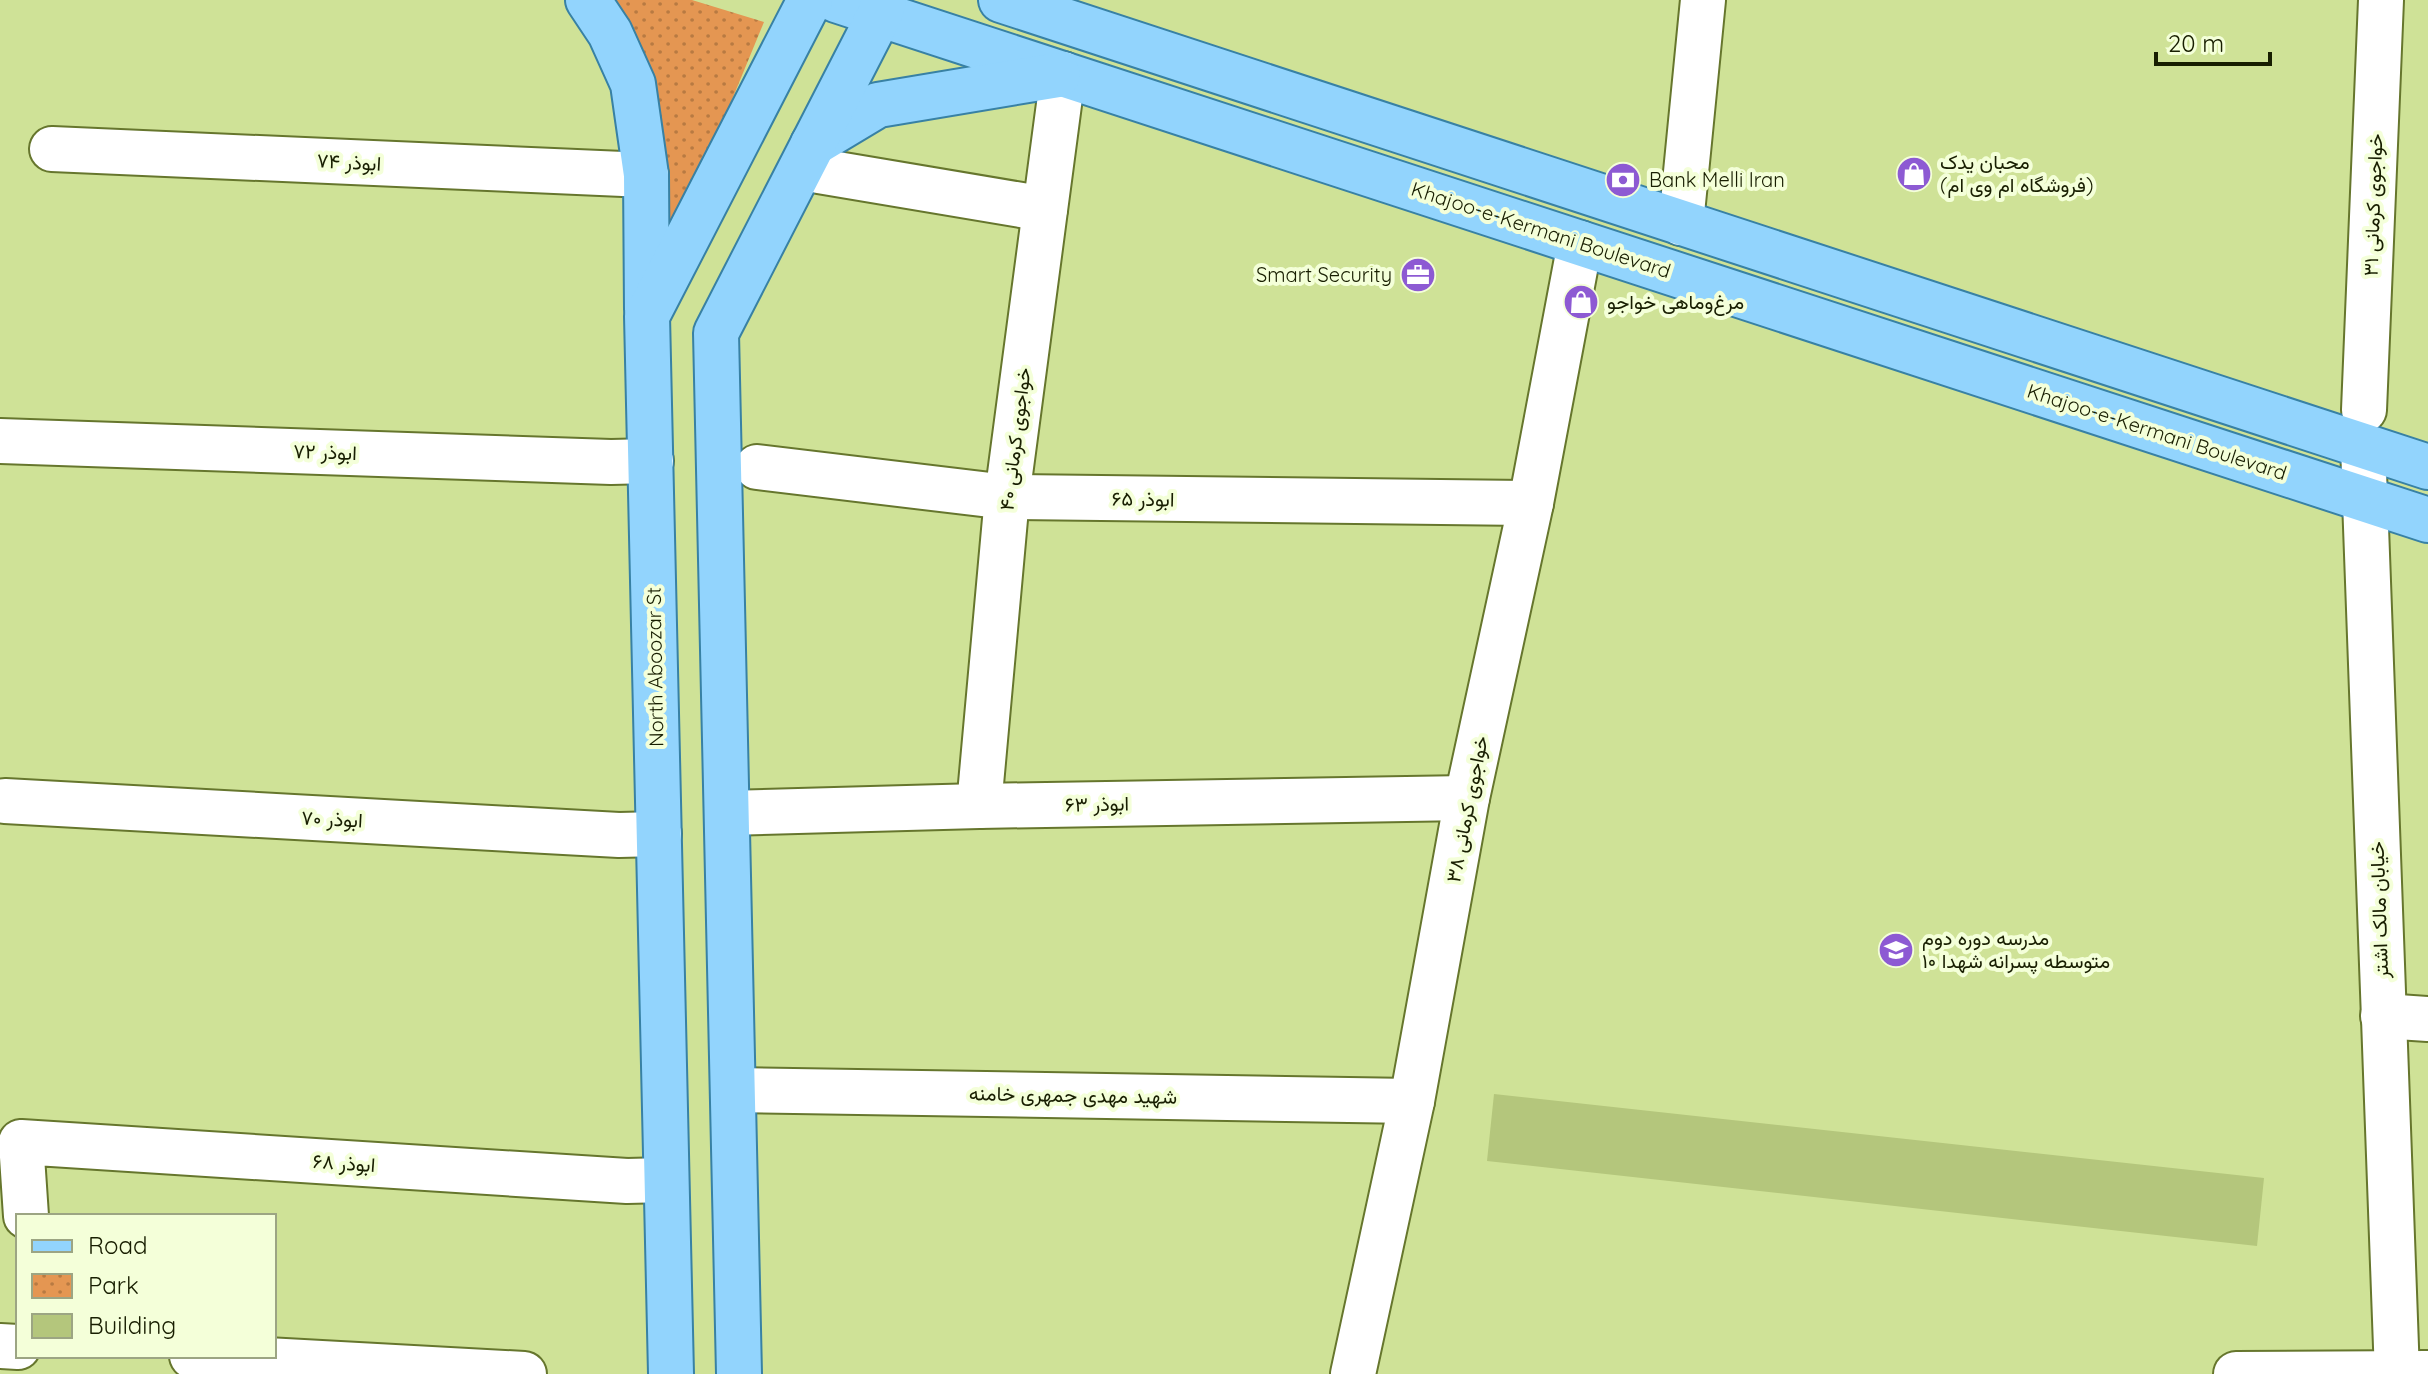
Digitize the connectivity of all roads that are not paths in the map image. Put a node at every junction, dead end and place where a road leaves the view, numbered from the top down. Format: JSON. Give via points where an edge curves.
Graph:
{"nodes":[{"id":1,"x":588,"y":0,"type":"edge"},
{"id":2,"x":810,"y":0,"type":"edge"},
{"id":3,"x":836,"y":0,"type":"edge"},
{"id":4,"x":1001,"y":0,"type":"edge"},
{"id":5,"x":1703,"y":0,"type":"edge"},
{"id":6,"x":2381,"y":0,"type":"edge"},
{"id":7,"x":882,"y":7,"type":"edge"},
{"id":8,"x":1063,"y":74,"type":"junction"},
{"id":9,"x":52,"y":149,"type":"dead end"},
{"id":10,"x":816,"y":158,"type":"junction"},
{"id":11,"x":646,"y":175,"type":"junction"},
{"id":12,"x":1045,"y":209,"type":"junction"},
{"id":13,"x":1681,"y":223,"type":"junction"},
{"id":14,"x":1580,"y":243,"type":"junction"},
{"id":15,"x":647,"y":316,"type":"junction"},
{"id":16,"x":2364,"y":428,"type":"junction"},
{"id":17,"x":0,"y":441,"type":"edge"},
{"id":18,"x":651,"y":461,"type":"junction"},
{"id":19,"x":757,"y":467,"type":"dead end"},
{"id":20,"x":2428,"y":467,"type":"edge"},
{"id":21,"x":1007,"y":497,"type":"junction"},
{"id":22,"x":2365,"y":500,"type":"junction"},
{"id":23,"x":1531,"y":503,"type":"junction"},
{"id":24,"x":2428,"y":520,"type":"edge"},
{"id":25,"x":654,"y":630,"type":"junction"},
{"id":26,"x":722,"y":633,"type":"junction"},
{"id":27,"x":1467,"y":798,"type":"junction"},
{"id":28,"x":5,"y":801,"type":"dead end"},
{"id":29,"x":979,"y":806,"type":"junction"},
{"id":30,"x":727,"y":813,"type":"junction"},
{"id":31,"x":659,"y":834,"type":"junction"},
{"id":32,"x":2383,"y":1016,"type":"junction"},
{"id":33,"x":2428,"y":1019,"type":"edge"},
{"id":34,"x":733,"y":1090,"type":"junction"},
{"id":35,"x":1412,"y":1101,"type":"junction"},
{"id":36,"x":666,"y":1180,"type":"junction"},
{"id":37,"x":26,"y":1214,"type":"edge"},
{"id":38,"x":229,"y":1358,"type":"edge"},
{"id":39,"x":2407,"y":1373,"type":"edge"},
{"id":40,"x":524,"y":1374,"type":"edge"},
{"id":41,"x":671,"y":1374,"type":"edge"},
{"id":42,"x":739,"y":1374,"type":"edge"},
{"id":43,"x":1353,"y":1374,"type":"edge"},
{"id":44,"x":2236,"y":1374,"type":"edge"}],
"edges":[{"from":1,"to":11,"type":"main road","via":[[633,84]]},
{"from":2,"to":15,"type":"main road","name":"North Aboozar St"},
{"from":3,"to":7,"type":"main road","name":"Khajoo-e-Kermani Boulevard"},
{"from":4,"to":13,"type":"main road"},
{"from":5,"to":13,"type":"street"},
{"from":6,"to":16,"type":"street","name":"خواجوی کرمانی ۳۱"},
{"from":7,"to":8,"type":"main road","name":"Khajoo-e-Kermani Boulevard"},
{"from":7,"to":10,"type":"main road"},
{"from":8,"to":10,"type":"main road","via":[[878,105]]},
{"from":8,"to":12,"type":"street","name":"خواجوی کرمانی ۴۰"},
{"from":8,"to":14,"type":"main road","name":"Khajoo-e-Kermani Boulevard"},
{"from":9,"to":11,"type":"street","name":"ابوذر ۷۴"},
{"from":10,"to":12,"type":"street"},
{"from":10,"to":26,"type":"main road","via":[[716,333]]},
{"from":11,"to":15,"type":"main road"},
{"from":12,"to":21,"type":"street","name":"خواجوی کرمانی ۴۰"},
{"from":13,"to":16,"type":"main road"},
{"from":14,"to":22,"type":"main road","name":"Khajoo-e-Kermani Boulevard"},
{"from":14,"to":23,"type":"street","name":"خواجوی کرمانی ۳۸"},
{"from":15,"to":18,"type":"main road","name":"North Aboozar St"},
{"from":16,"to":20,"type":"main road"},
{"from":16,"to":22,"type":"street","name":"خیابان مالک اشتر"},
{"from":17,"to":18,"type":"street","name":"ابوذر ۷۲"},
{"from":18,"to":25,"type":"main road","name":"North Aboozar St"},
{"from":19,"to":21,"type":"street","name":"ابوذر ۶۵"},
{"from":21,"to":23,"type":"street","name":"ابوذر ۶۵"},
{"from":21,"to":29,"type":"street","name":"خواجوی کرمانی ۴۰"},
{"from":22,"to":24,"type":"main road","name":"Khajoo-e-Kermani Boulevard"},
{"from":22,"to":32,"type":"street","name":"خیابان مالک اشتر"},
{"from":23,"to":27,"type":"street","name":"خواجوی کرمانی ۳۸"},
{"from":25,"to":26,"type":"main road"},
{"from":25,"to":31,"type":"main road","name":"North Aboozar St"},
{"from":26,"to":30,"type":"main road"},
{"from":27,"to":29,"type":"street","name":"ابوذر ۶۳"},
{"from":27,"to":35,"type":"street","name":"خواجوی کرمانی ۳۸"},
{"from":28,"to":31,"type":"street","name":"ابوذر ۷۰"},
{"from":29,"to":30,"type":"street","name":"ابوذر ۶۳"},
{"from":30,"to":34,"type":"main road"},
{"from":31,"to":36,"type":"main road","name":"North Aboozar St"},
{"from":32,"to":33,"type":"street"},
{"from":32,"to":39,"type":"street","name":"خیابان مالک اشتر"},
{"from":34,"to":35,"type":"street","name":"شهید مهدی جمهری خامنه"},
{"from":34,"to":42,"type":"main road"},
{"from":35,"to":43,"type":"street","name":"خواجوی کرمانی ۳۸"},
{"from":36,"to":37,"type":"street","name":"ابوذر ۶۸","via":[[21,1142]]},
{"from":36,"to":41,"type":"main road","name":"North Aboozar St"},
{"from":38,"to":40,"type":"street"},
{"from":39,"to":44,"type":"street"}]}
